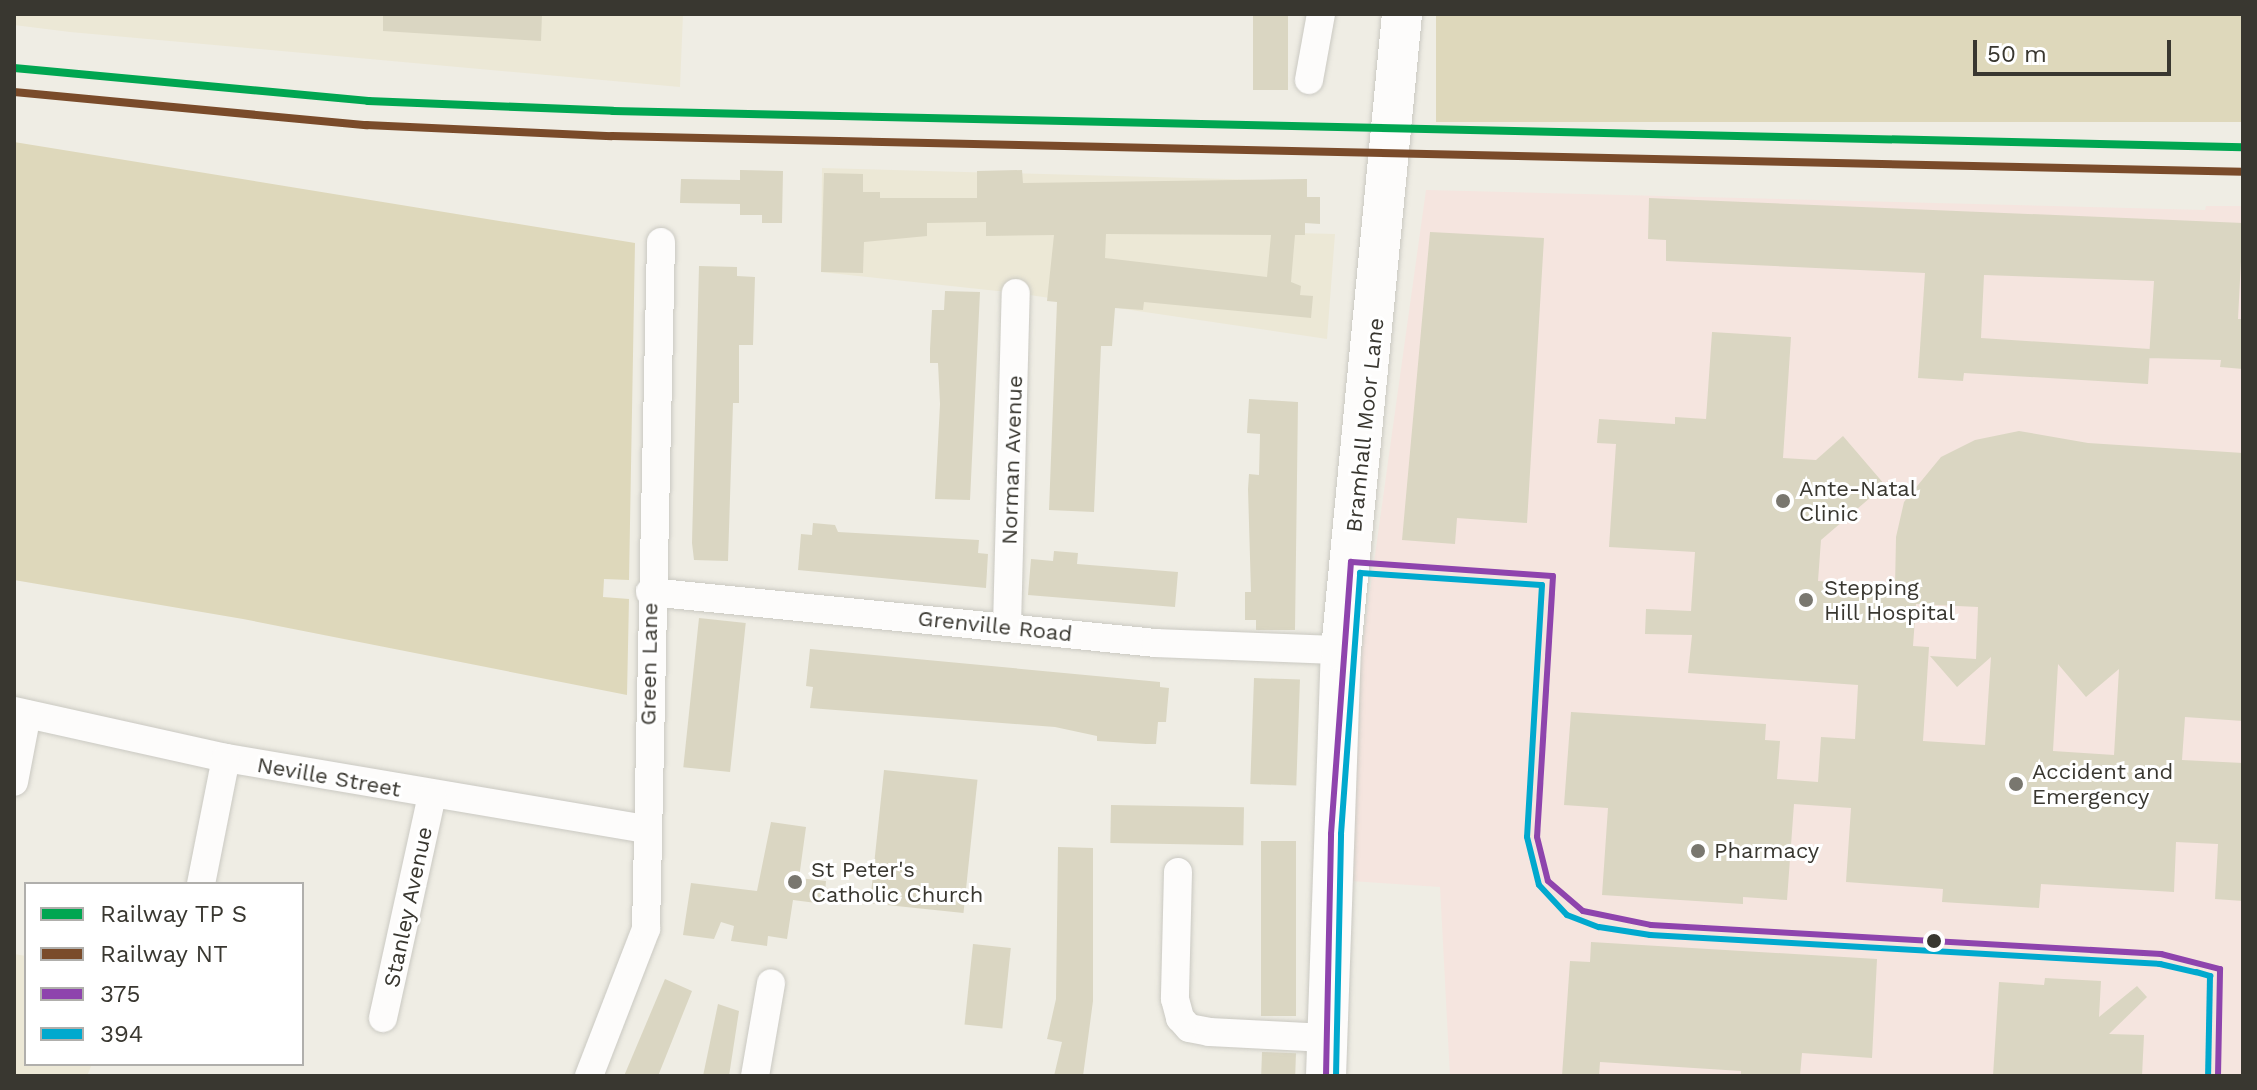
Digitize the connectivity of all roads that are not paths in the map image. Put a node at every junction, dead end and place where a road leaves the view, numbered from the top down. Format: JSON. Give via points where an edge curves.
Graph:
{"nodes":[{"id":1,"x":1321,"y":14,"type":"edge"},
{"id":2,"x":1402,"y":14,"type":"edge"},
{"id":3,"x":1309,"y":80,"type":"dead end"},
{"id":4,"x":661,"y":242,"type":"dead end"},
{"id":5,"x":1016,"y":293,"type":"dead end"},
{"id":6,"x":650,"y":592,"type":"junction"},
{"id":7,"x":1007,"y":626,"type":"junction"},
{"id":8,"x":1341,"y":650,"type":"junction"},
{"id":9,"x":20,"y":713,"type":"edge"},
{"id":10,"x":226,"y":758,"type":"junction"},
{"id":11,"x":14,"y":782,"type":"edge"},
{"id":12,"x":432,"y":795,"type":"junction"},
{"id":13,"x":645,"y":829,"type":"junction"},
{"id":14,"x":1178,"y":872,"type":"dead end"},
{"id":15,"x":201,"y":882,"type":"edge"},
{"id":16,"x":771,"y":983,"type":"dead end"},
{"id":17,"x":383,"y":1018,"type":"dead end"},
{"id":18,"x":1326,"y":1057,"type":"edge"},
{"id":19,"x":589,"y":1076,"type":"edge"},
{"id":20,"x":755,"y":1076,"type":"edge"}],
"edges":[{"from":1,"to":3,"type":"street"},
{"from":2,"to":8,"type":"street","name":"Bramhall Moor Lane"},
{"from":4,"to":6,"type":"street","name":"Green Lane"},
{"from":5,"to":7,"type":"street","name":"Norman Avenue"},
{"from":6,"to":7,"type":"street","name":"Grenville Road"},
{"from":6,"to":13,"type":"street","name":"Green Lane"},
{"from":7,"to":8,"type":"street","name":"Grenville Road","via":[[1156,643]]},
{"from":8,"to":18,"type":"street","name":"Bramhall Moor Lane"},
{"from":9,"to":10,"type":"street","name":"Neville Street"},
{"from":9,"to":11,"type":"street"},
{"from":10,"to":12,"type":"street","name":"Neville Street"},
{"from":10,"to":15,"type":"street"},
{"from":12,"to":13,"type":"street","name":"Neville Street"},
{"from":12,"to":17,"type":"street","name":"Stanley Avenue"},
{"from":13,"to":19,"type":"street","name":"Green Lane","via":[[646,929]]},
{"from":14,"to":18,"type":"street","via":[[1175,999],[1180,1018],[1189,1028]]},
{"from":16,"to":20,"type":"street"}]}
